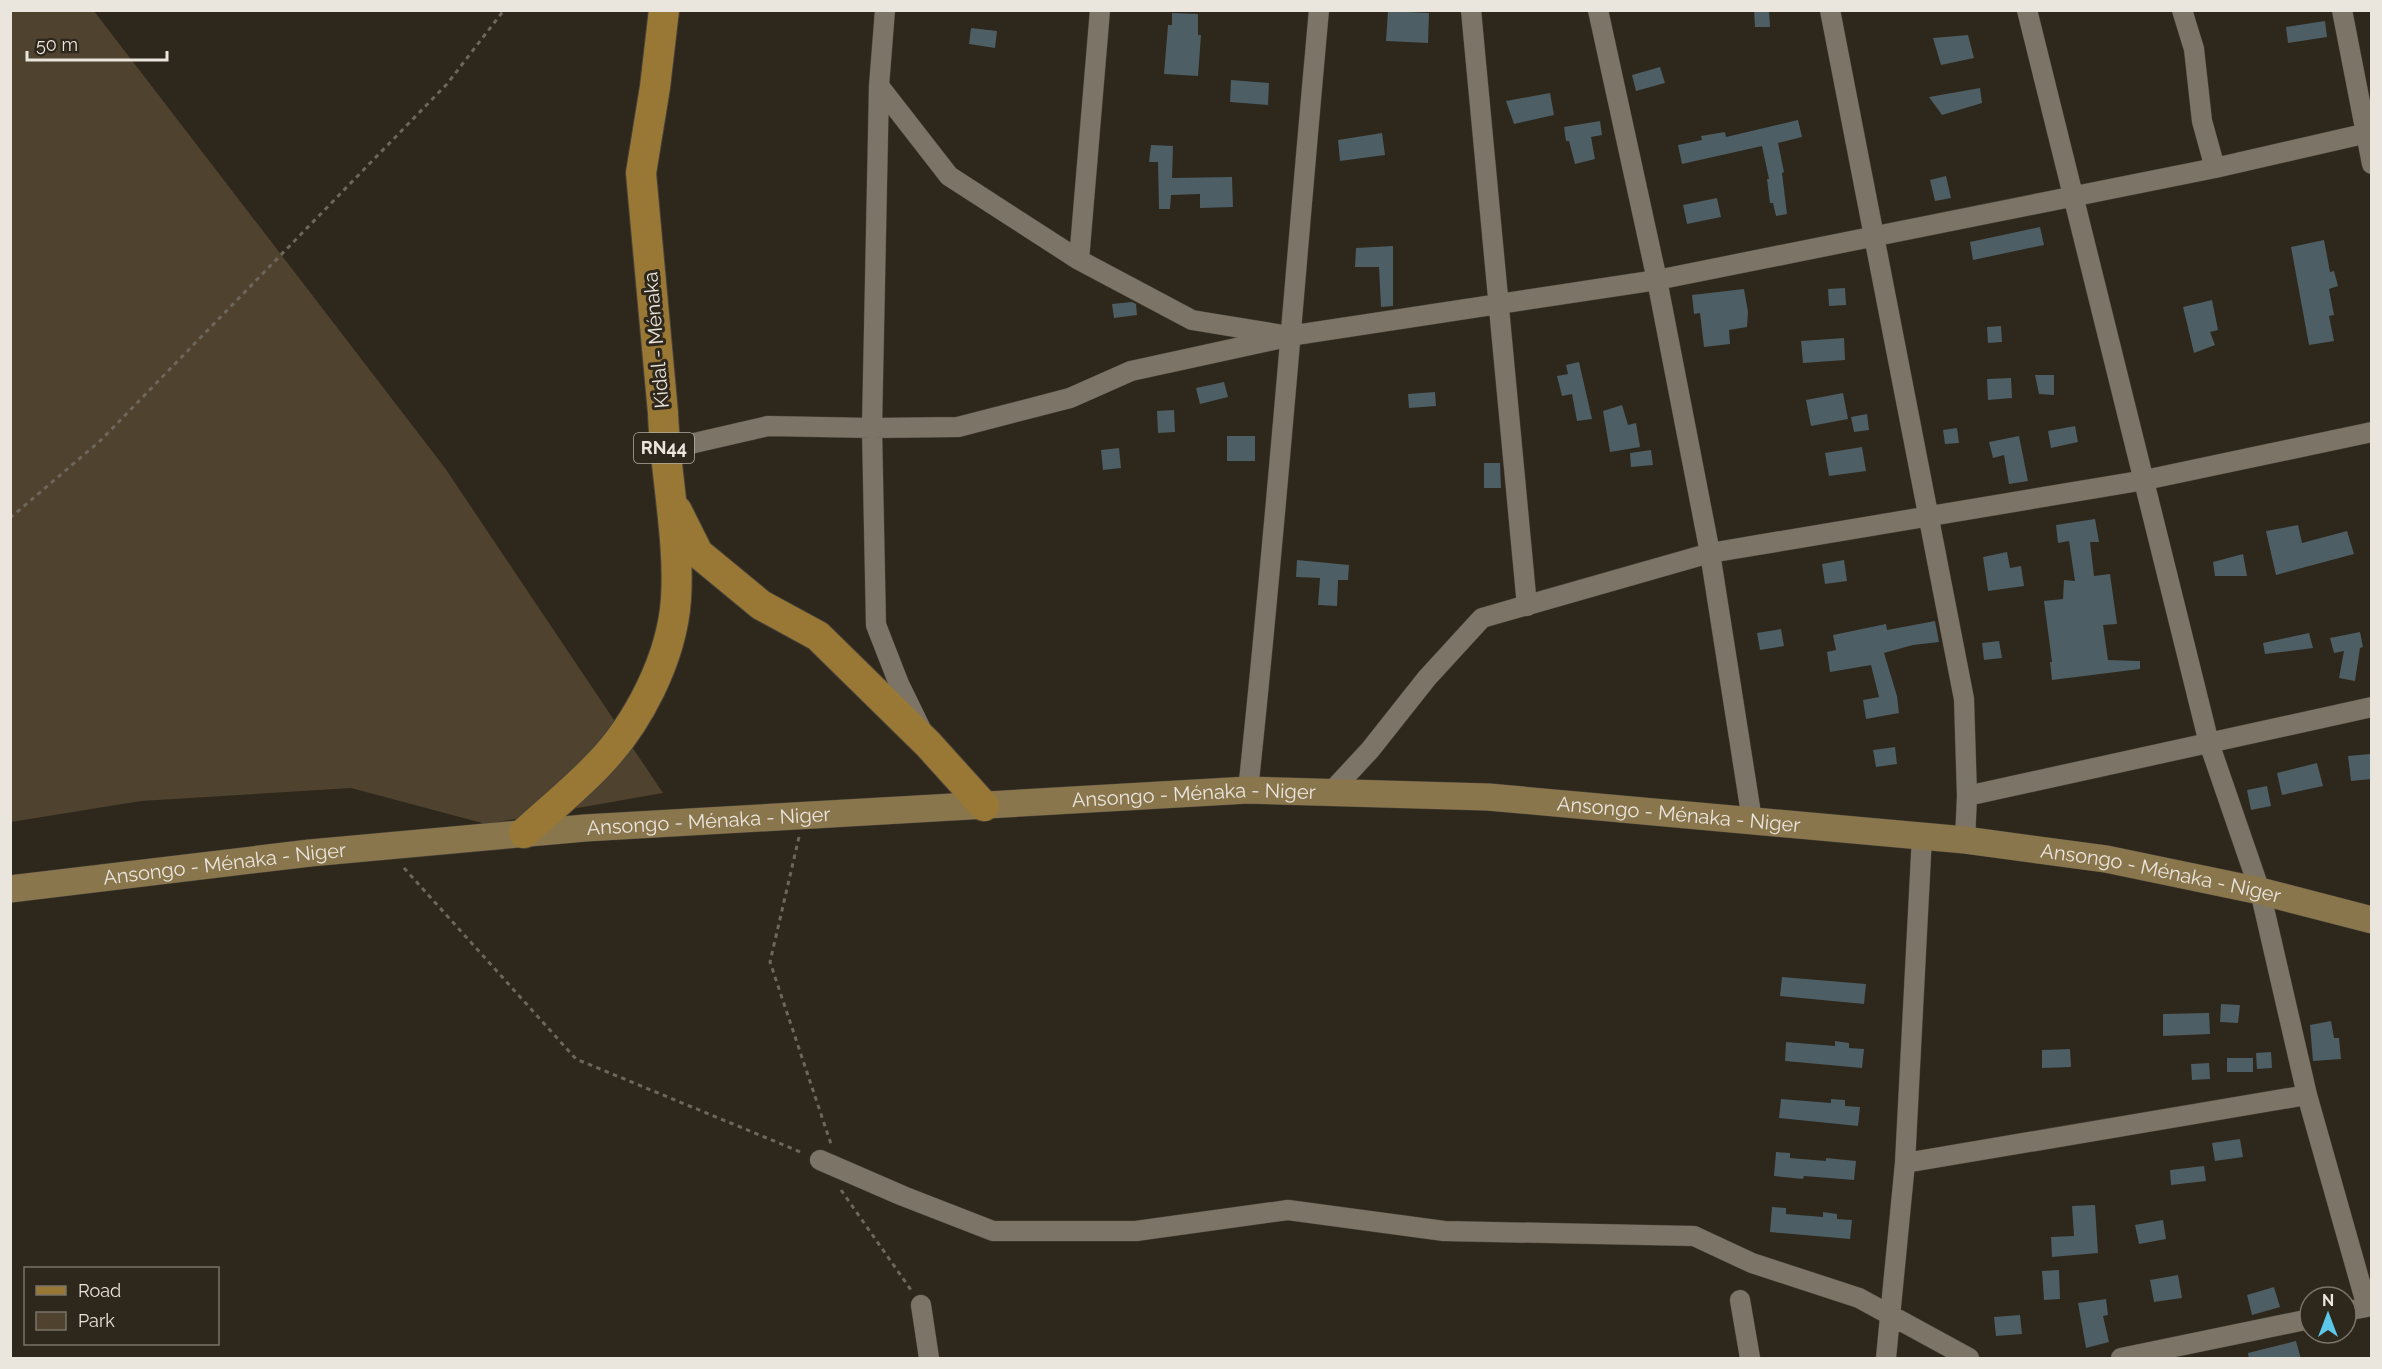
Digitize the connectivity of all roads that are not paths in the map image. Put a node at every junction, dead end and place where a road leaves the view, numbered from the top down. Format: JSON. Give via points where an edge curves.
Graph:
{"nodes":[{"id":1,"x":664,"y":10,"type":"edge"},
{"id":2,"x":885,"y":10,"type":"edge"},
{"id":3,"x":1100,"y":10,"type":"edge"},
{"id":4,"x":1319,"y":10,"type":"edge"},
{"id":5,"x":1471,"y":10,"type":"edge"},
{"id":6,"x":1598,"y":10,"type":"edge"},
{"id":7,"x":1830,"y":10,"type":"edge"},
{"id":8,"x":2027,"y":10,"type":"edge"},
{"id":9,"x":2182,"y":10,"type":"edge"},
{"id":10,"x":2342,"y":10,"type":"edge"},
{"id":11,"x":879,"y":86,"type":"junction"},
{"id":12,"x":2368,"y":132,"type":"edge"},
{"id":13,"x":2372,"y":164,"type":"edge"},
{"id":14,"x":2215,"y":168,"type":"junction"},
{"id":15,"x":2073,"y":197,"type":"junction"},
{"id":16,"x":1875,"y":235,"type":"junction"},
{"id":17,"x":1079,"y":260,"type":"junction"},
{"id":18,"x":1657,"y":280,"type":"junction"},
{"id":19,"x":1499,"y":304,"type":"junction"},
{"id":20,"x":1289,"y":336,"type":"junction"},
{"id":21,"x":872,"y":428,"type":"junction"},
{"id":22,"x":2372,"y":432,"type":"edge"},
{"id":23,"x":664,"y":450,"type":"junction"},
{"id":24,"x":2145,"y":480,"type":"junction"},
{"id":25,"x":671,"y":500,"type":"junction"},
{"id":26,"x":1928,"y":517,"type":"junction"},
{"id":27,"x":1710,"y":553,"type":"junction"},
{"id":28,"x":1527,"y":606,"type":"junction"},
{"id":29,"x":2372,"y":707,"type":"edge"},
{"id":30,"x":2209,"y":743,"type":"junction"},
{"id":31,"x":928,"y":744,"type":"junction"},
{"id":32,"x":1248,"y":790,"type":"junction"},
{"id":33,"x":1330,"y":793,"type":"junction"},
{"id":34,"x":1967,"y":796,"type":"junction"},
{"id":35,"x":984,"y":806,"type":"junction"},
{"id":36,"x":1752,"y":820,"type":"junction"},
{"id":37,"x":524,"y":833,"type":"junction"},
{"id":38,"x":1922,"y":836,"type":"junction"},
{"id":39,"x":1965,"y":840,"type":"junction"},
{"id":40,"x":10,"y":889,"type":"edge"},
{"id":41,"x":2260,"y":891,"type":"junction"},
{"id":42,"x":2372,"y":920,"type":"edge"},
{"id":43,"x":2307,"y":1095,"type":"junction"},
{"id":44,"x":820,"y":1160,"type":"road end"},
{"id":45,"x":1905,"y":1163,"type":"junction"},
{"id":46,"x":1740,"y":1300,"type":"dead end"},
{"id":47,"x":921,"y":1305,"type":"road end"},
{"id":48,"x":2369,"y":1306,"type":"edge"},
{"id":49,"x":1890,"y":1315,"type":"junction"},
{"id":50,"x":2298,"y":1322,"type":"edge"},
{"id":51,"x":929,"y":1359,"type":"edge"},
{"id":52,"x":1750,"y":1359,"type":"edge"},
{"id":53,"x":1886,"y":1359,"type":"edge"},
{"id":54,"x":1969,"y":1359,"type":"edge"},
{"id":55,"x":2121,"y":1359,"type":"edge"}],
"edges":[{"from":1,"to":23,"type":"main road","name":"Kidal - Ménaka","number":"RN44","via":[[641,173]]},
{"from":2,"to":11,"type":"street"},
{"from":3,"to":17,"type":"street"},
{"from":4,"to":20,"type":"street"},
{"from":5,"to":19,"type":"street"},
{"from":6,"to":18,"type":"street"},
{"from":7,"to":16,"type":"street"},
{"from":8,"to":15,"type":"street"},
{"from":9,"to":14,"type":"street","via":[[2194,49],[2202,121]]},
{"from":10,"to":12,"type":"street"},
{"from":11,"to":17,"type":"street","via":[[949,176]]},
{"from":11,"to":21,"type":"street"},
{"from":12,"to":13,"type":"street"},
{"from":12,"to":14,"type":"street"},
{"from":14,"to":15,"type":"street"},
{"from":15,"to":16,"type":"street"},
{"from":15,"to":24,"type":"street"},
{"from":16,"to":18,"type":"street"},
{"from":16,"to":26,"type":"street"},
{"from":17,"to":20,"type":"street","via":[[1192,320]]},
{"from":18,"to":19,"type":"street"},
{"from":18,"to":27,"type":"street"},
{"from":19,"to":20,"type":"street"},
{"from":19,"to":28,"type":"street"},
{"from":20,"to":21,"type":"street","via":[[1131,371],[1070,398],[958,427]]},
{"from":20,"to":32,"type":"street","via":[[1271,574]]},
{"from":21,"to":23,"type":"street","via":[[768,426]]},
{"from":21,"to":31,"type":"street","via":[[876,625]]},
{"from":22,"to":24,"type":"street"},
{"from":23,"to":25,"type":"main road","name":"Kidal - Ménaka","number":"RN44"},
{"from":24,"to":26,"type":"street"},
{"from":24,"to":30,"type":"street"},
{"from":25,"to":31,"type":"main road","via":[[698,553],[761,605],[818,636]]},
{"from":25,"to":37,"type":"main road","name":"Kidal - Ménaka","number":"RN44","via":[[676,600],[665,659],[634,720],[599,764]]},
{"from":26,"to":27,"type":"street"},
{"from":26,"to":34,"type":"street","via":[[1964,699]]},
{"from":27,"to":28,"type":"street"},
{"from":27,"to":36,"type":"street"},
{"from":28,"to":33,"type":"street","via":[[1482,618]]},
{"from":29,"to":30,"type":"street"},
{"from":30,"to":34,"type":"street"},
{"from":30,"to":41,"type":"street"},
{"from":31,"to":35,"type":"main road"},
{"from":32,"to":33,"type":"main road","name":"Ansongo - Ménaka - Niger"},
{"from":32,"to":35,"type":"main road","name":"Ansongo - Ménaka - Niger"},
{"from":33,"to":36,"type":"main road","name":"Ansongo - Ménaka - Niger","via":[[1488,797]]},
{"from":34,"to":39,"type":"street"},
{"from":35,"to":37,"type":"main road","name":"Ansongo - Ménaka - Niger"},
{"from":36,"to":38,"type":"main road","name":"Ansongo - Ménaka - Niger"},
{"from":37,"to":40,"type":"main road","name":"Ansongo - Ménaka - Niger"},
{"from":38,"to":39,"type":"main road","name":"Ansongo - Ménaka - Niger"},
{"from":38,"to":45,"type":"street"},
{"from":39,"to":41,"type":"main road","name":"Ansongo - Ménaka - Niger","via":[[2106,859]]},
{"from":41,"to":42,"type":"main road","name":"Ansongo - Ménaka - Niger"},
{"from":41,"to":43,"type":"street"},
{"from":43,"to":45,"type":"street"},
{"from":43,"to":48,"type":"street"},
{"from":44,"to":49,"type":"street","via":[[993,1231],[1137,1231],[1288,1210],[1444,1231],[1694,1236],[1752,1263],[1859,1298]]},
{"from":45,"to":49,"type":"street"},
{"from":46,"to":52,"type":"street"},
{"from":47,"to":51,"type":"street"},
{"from":49,"to":53,"type":"street"},
{"from":49,"to":54,"type":"street"},
{"from":50,"to":55,"type":"street"}]}
